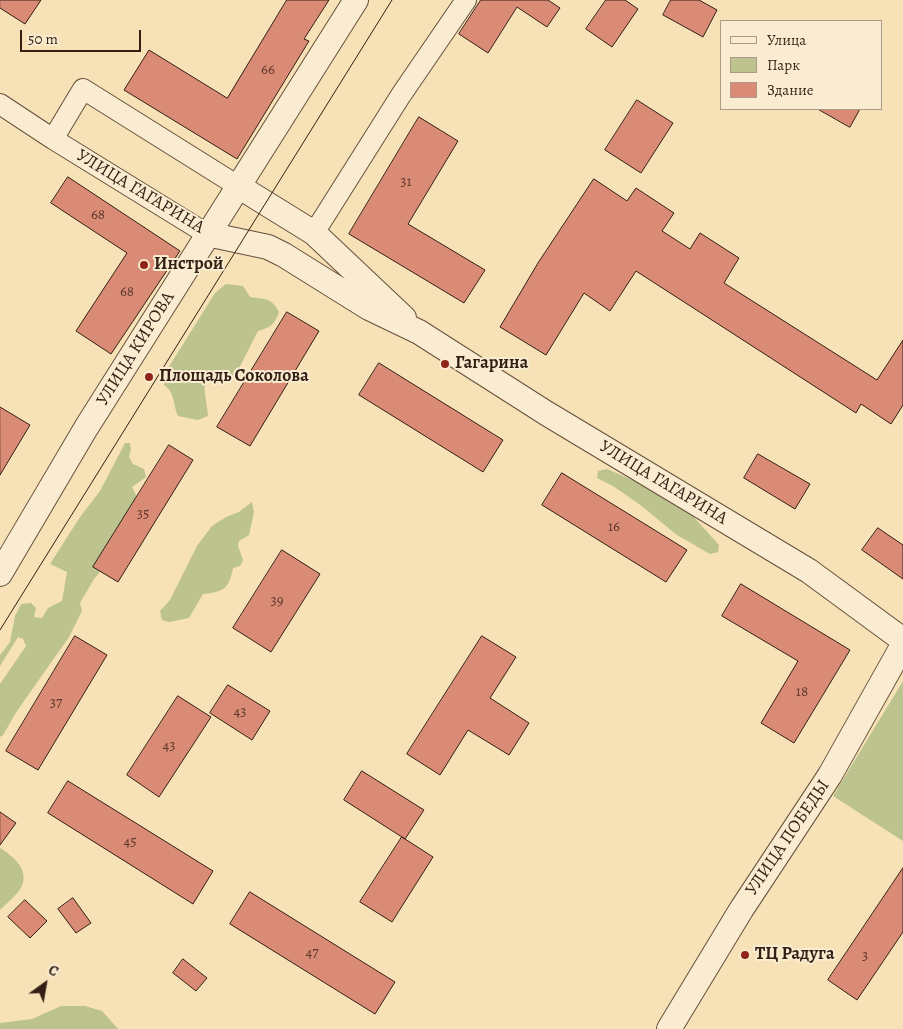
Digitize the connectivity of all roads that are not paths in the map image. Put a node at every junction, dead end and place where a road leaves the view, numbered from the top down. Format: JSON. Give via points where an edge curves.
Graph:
{"nodes":[{"id":1,"x":356,"y":0,"type":"edge"},
{"id":2,"x":466,"y":0,"type":"edge"},
{"id":3,"x":0,"y":104,"type":"edge"},
{"id":4,"x":52,"y":139,"type":"junction"},
{"id":5,"x":238,"y":186,"type":"junction"},
{"id":6,"x":314,"y":233,"type":"junction"},
{"id":7,"x":207,"y":234,"type":"junction"},
{"id":8,"x":420,"y":332,"type":"junction"},
{"id":9,"x":0,"y":574,"type":"edge"},
{"id":10,"x":903,"y":640,"type":"edge"},
{"id":11,"x":903,"y":645,"type":"edge"},
{"id":12,"x":669,"y":1029,"type":"edge"}],
"edges":[{"from":1,"to":5,"type":"street","name":"УЛИЦА КИРОВА"},
{"from":2,"to":6,"type":"street"},
{"from":3,"to":4,"type":"street","name":"УЛИЦА ГАГАРИНА"},
{"from":4,"to":5,"type":"street","name":"УЛИЦА ГАГАРИНА","via":[[83,89]]},
{"from":4,"to":7,"type":"street","name":"УЛИЦА ГАГАРИНА"},
{"from":5,"to":6,"type":"street","name":"УЛИЦА ГАГАРИНА"},
{"from":5,"to":7,"type":"street","name":"УЛИЦА КИРОВА"},
{"from":6,"to":8,"type":"street","name":"УЛИЦА ГАГАРИНА"},
{"from":7,"to":8,"type":"street","name":"УЛИЦА ГАГАРИНА","via":[[268,247],[369,308]]},
{"from":7,"to":9,"type":"street","name":"УЛИЦА КИРОВА"},
{"from":8,"to":10,"type":"street","name":"УЛИЦА ГАГАРИНА","via":[[546,413],[809,571]]},
{"from":11,"to":12,"type":"street","name":"УЛИЦА ПОБЕДЫ","via":[[830,775],[741,910]]}]}
